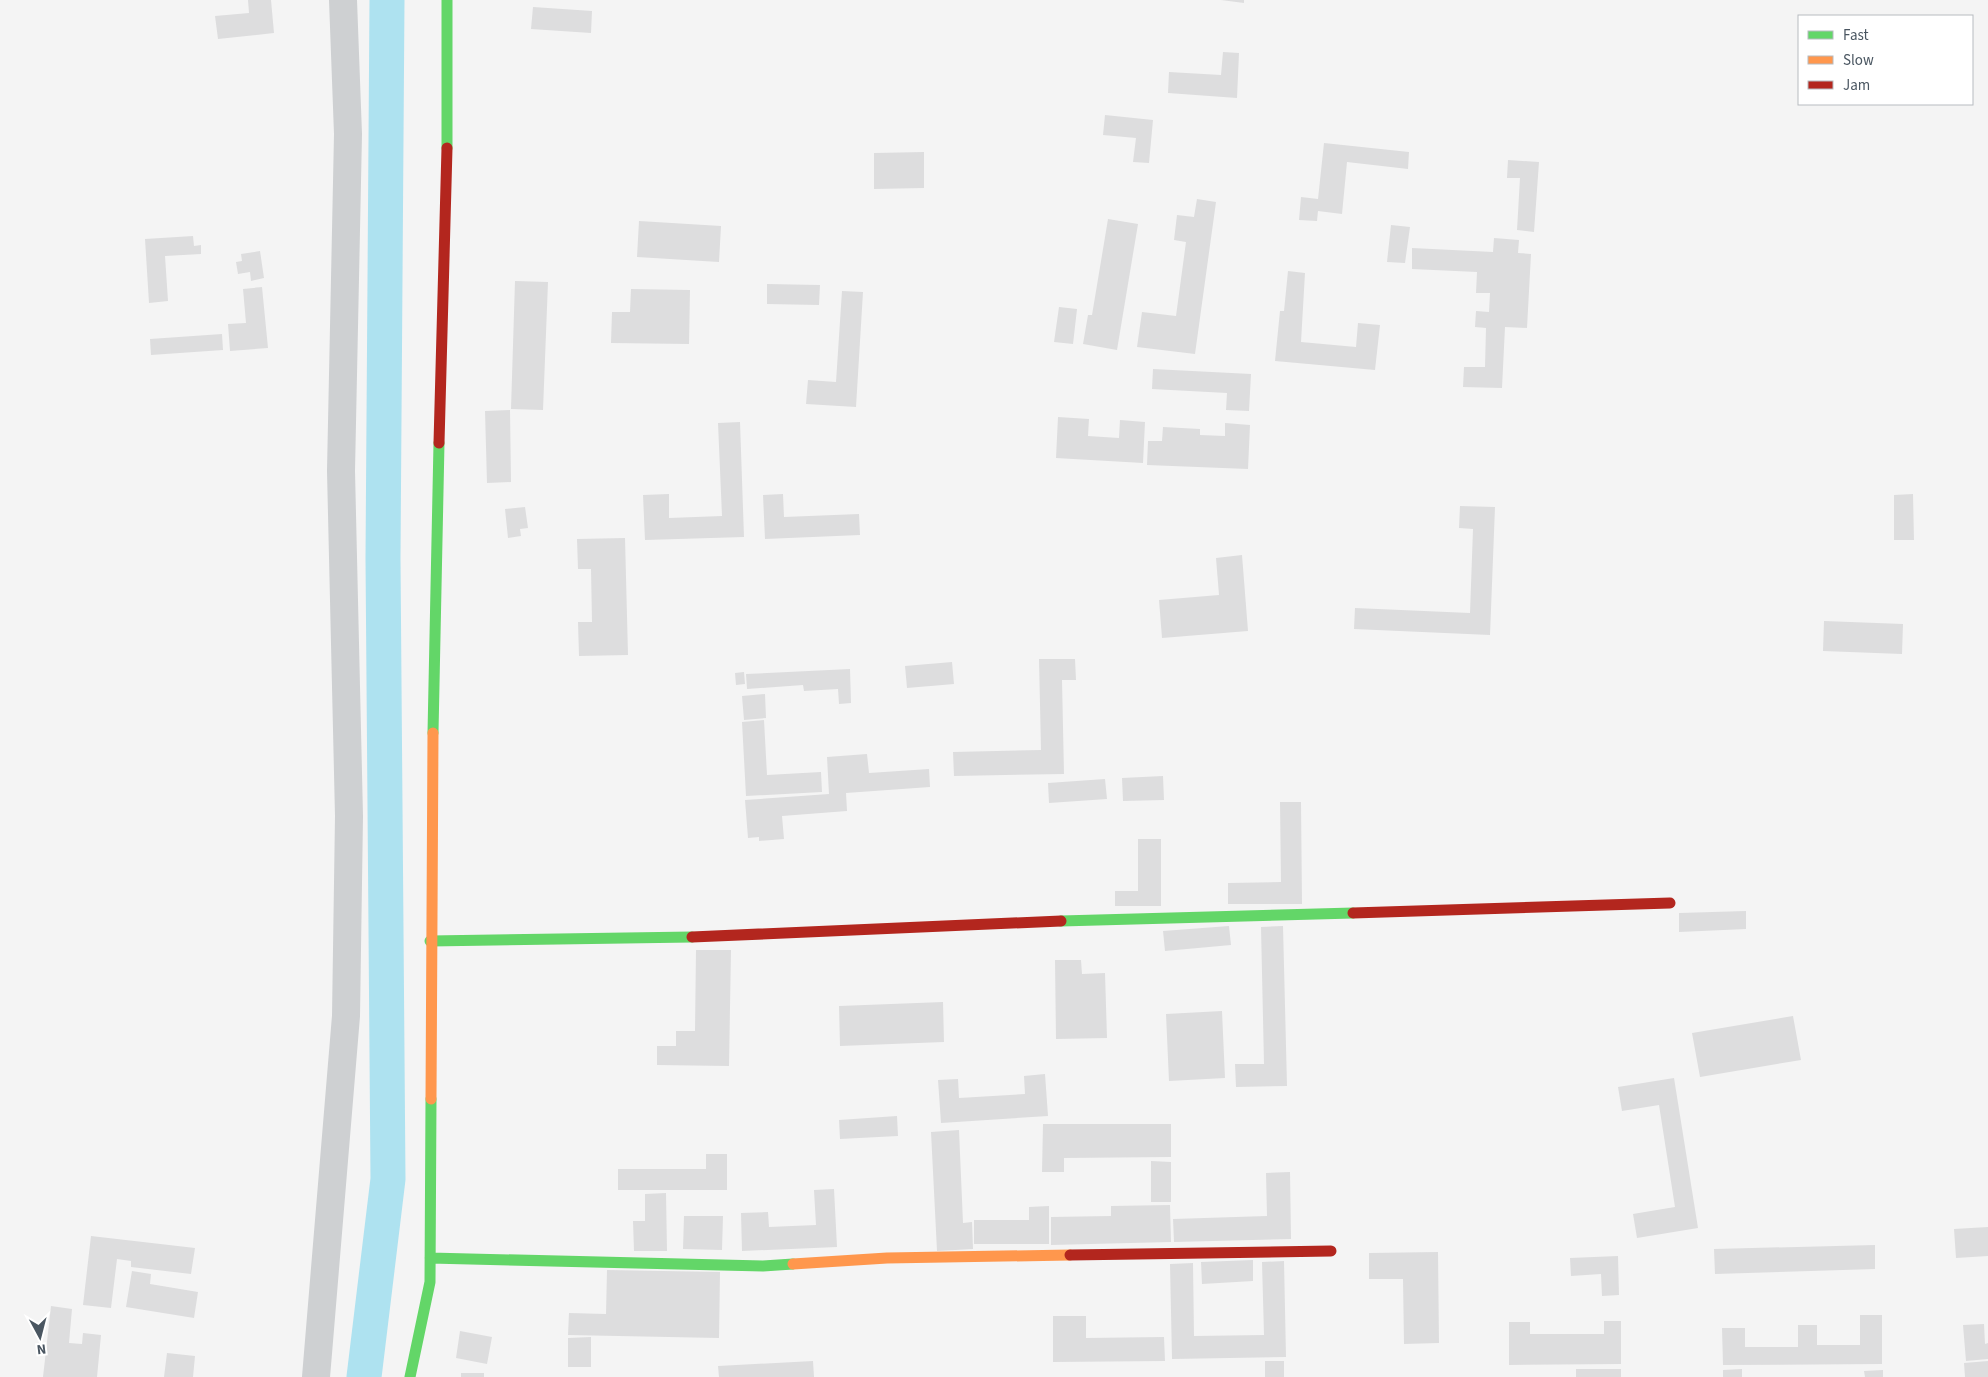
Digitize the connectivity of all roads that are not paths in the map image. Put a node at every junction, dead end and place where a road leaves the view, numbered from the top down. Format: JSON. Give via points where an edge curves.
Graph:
{"nodes":[{"id":1,"x":343,"y":0,"type":"edge"},
{"id":2,"x":447,"y":0,"type":"edge"},
{"id":3,"x":1670,"y":903,"type":"dead end"},
{"id":4,"x":430,"y":941,"type":"junction"},
{"id":5,"x":1330,"y":1251,"type":"dead end"},
{"id":6,"x":430,"y":1258,"type":"junction"},
{"id":7,"x":316,"y":1377,"type":"edge"},
{"id":8,"x":410,"y":1377,"type":"edge"}],
"edges":[{"from":1,"to":7,"type":"street","via":[[348,134],[341,471],[349,816],[346,1016]]},
{"from":2,"to":4,"type":"street","via":[[447,204],[435,586]]},
{"from":3,"to":4,"type":"street","via":[[1043,922],[704,937]]},
{"from":4,"to":6,"type":"street"},
{"from":5,"to":6,"type":"street","via":[[887,1258],[763,1266]]},
{"from":6,"to":8,"type":"street","via":[[430,1282]]}]}
